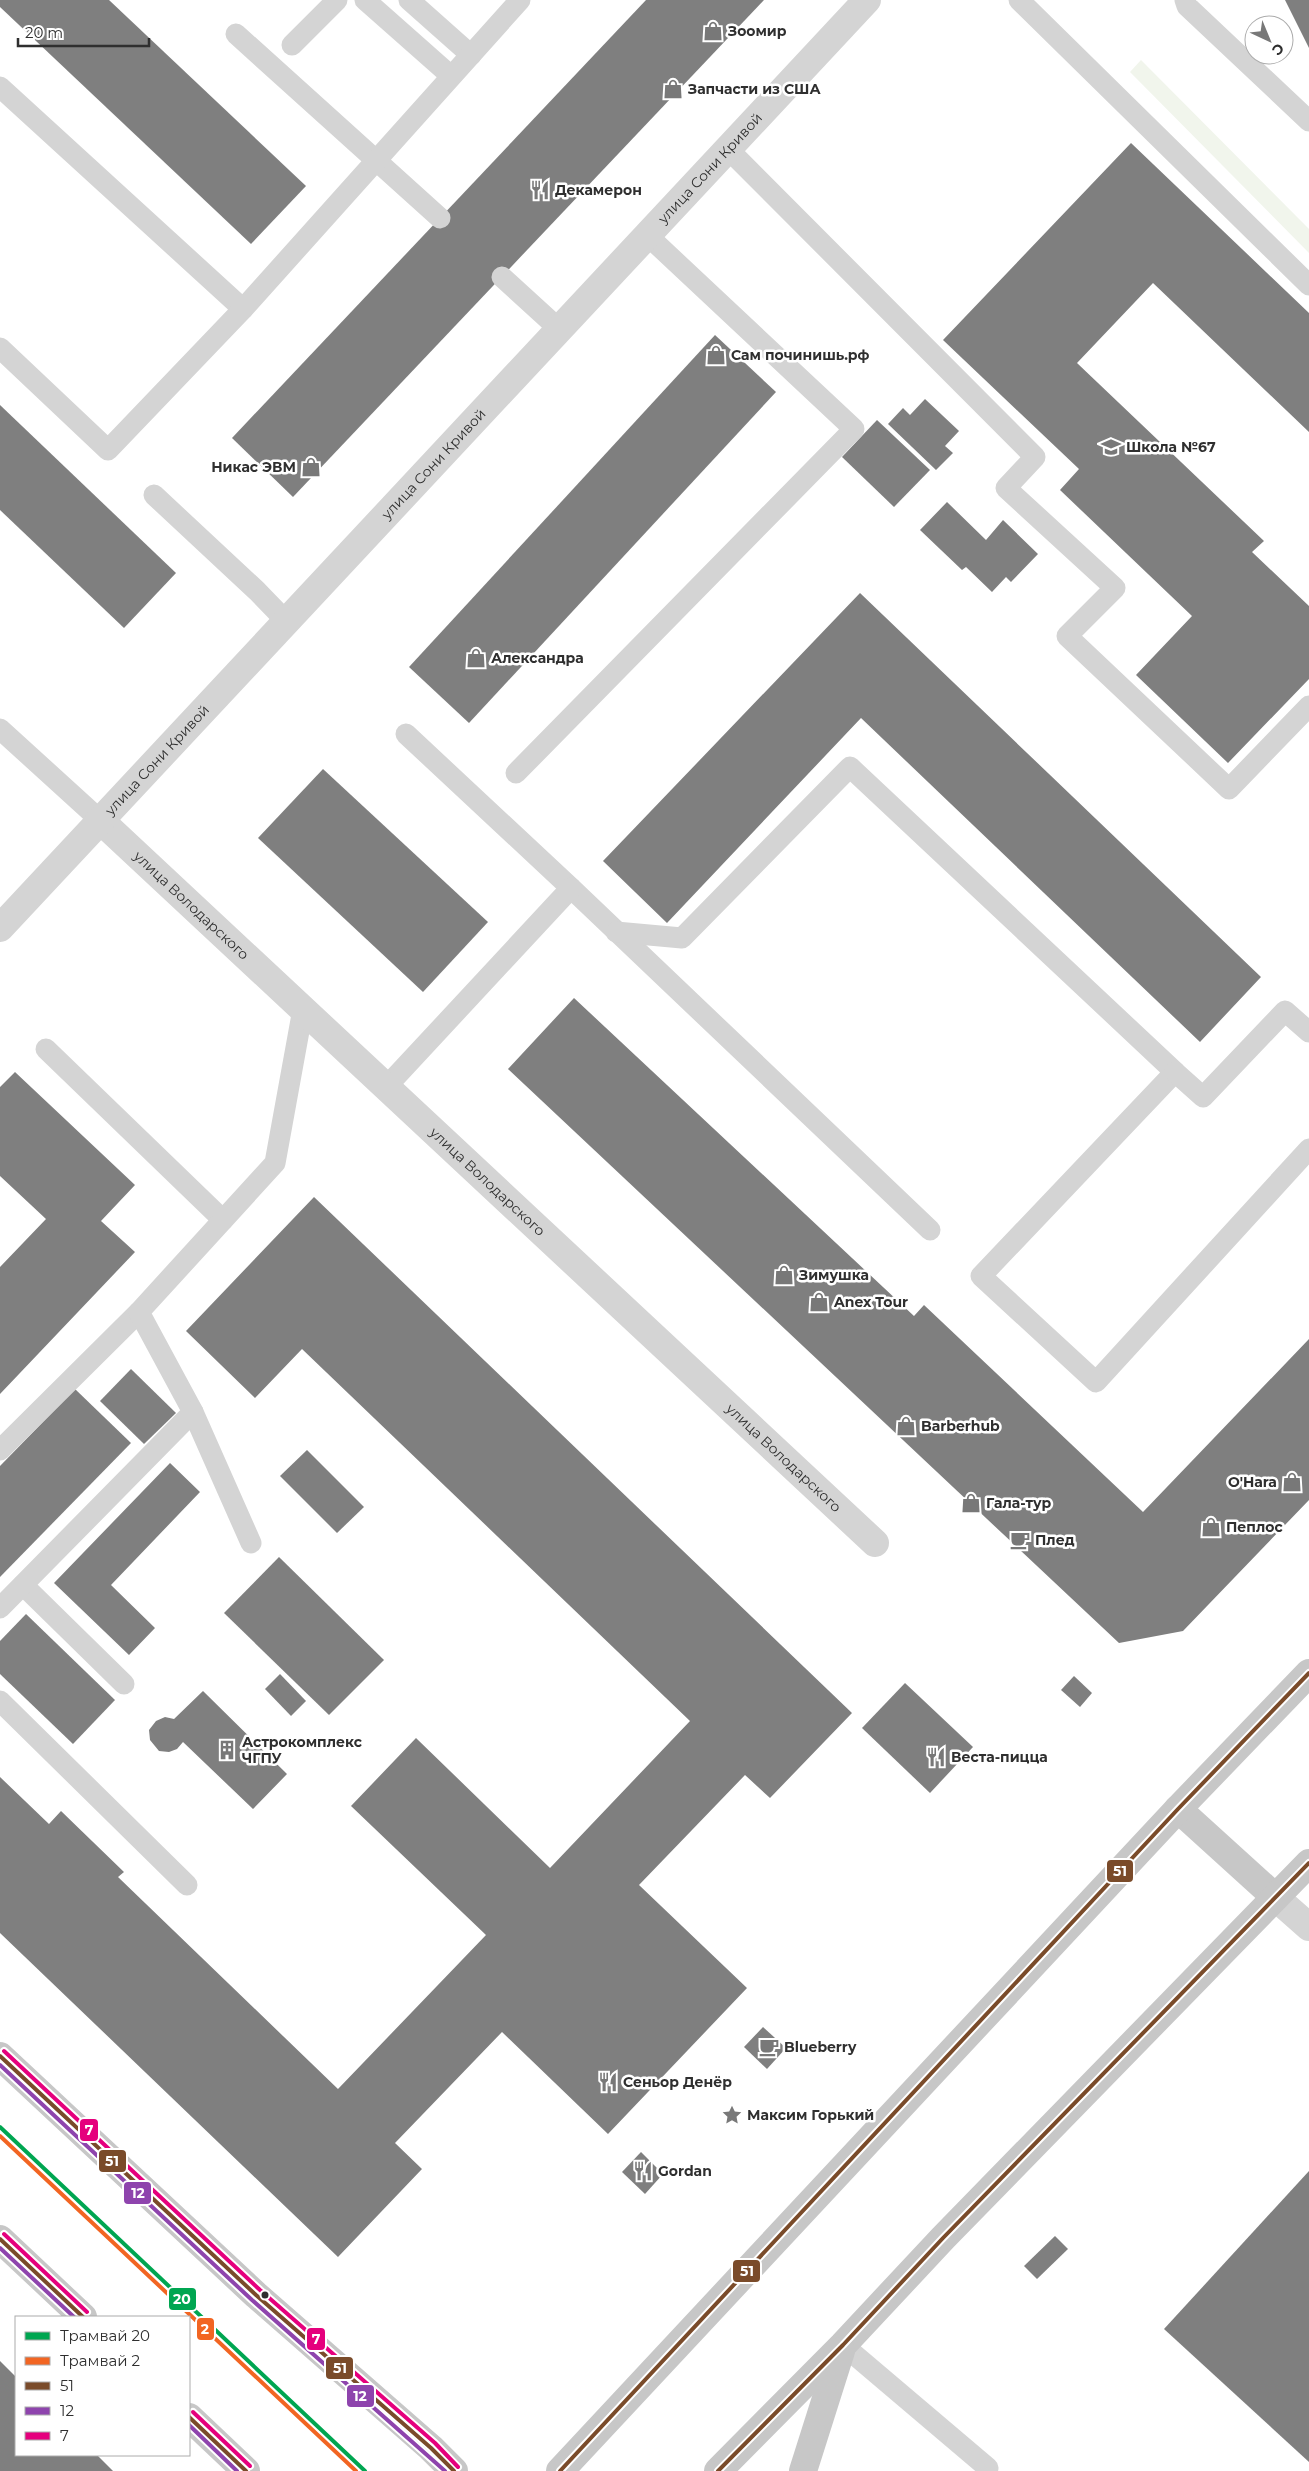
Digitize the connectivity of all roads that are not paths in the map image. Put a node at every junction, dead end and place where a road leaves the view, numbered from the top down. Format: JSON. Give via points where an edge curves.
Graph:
{"nodes":[{"id":1,"x":337,"y":0,"type":"edge"},
{"id":2,"x":366,"y":0,"type":"edge"},
{"id":3,"x":409,"y":0,"type":"edge"},
{"id":4,"x":520,"y":0,"type":"edge"},
{"id":5,"x":867,"y":0,"type":"edge"},
{"id":6,"x":1019,"y":0,"type":"edge"},
{"id":7,"x":1185,"y":0,"type":"edge"},
{"id":8,"x":236,"y":34,"type":"dead end"},
{"id":9,"x":292,"y":44,"type":"dead end"},
{"id":10,"x":471,"y":55,"type":"junction"},
{"id":11,"x":451,"y":76,"type":"junction"},
{"id":12,"x":0,"y":87,"type":"edge"},
{"id":13,"x":1309,"y":121,"type":"edge"},
{"id":14,"x":727,"y":148,"type":"junction"},
{"id":15,"x":376,"y":159,"type":"junction"},
{"id":16,"x":440,"y":218,"type":"dead end"},
{"id":17,"x":647,"y":235,"type":"junction"},
{"id":18,"x":502,"y":277,"type":"dead end"},
{"id":19,"x":1309,"y":284,"type":"edge"},
{"id":20,"x":243,"y":309,"type":"junction"},
{"id":21,"x":559,"y":329,"type":"junction"},
{"id":22,"x":0,"y":348,"type":"edge"},
{"id":23,"x":154,"y":495,"type":"dead end"},
{"id":24,"x":286,"y":621,"type":"junction"},
{"id":25,"x":1309,"y":706,"type":"edge"},
{"id":26,"x":0,"y":729,"type":"edge"},
{"id":27,"x":406,"y":734,"type":"dead end"},
{"id":28,"x":516,"y":774,"type":"dead end"},
{"id":29,"x":100,"y":820,"type":"junction"},
{"id":30,"x":571,"y":888,"type":"junction"},
{"id":31,"x":0,"y":928,"type":"edge"},
{"id":32,"x":616,"y":932,"type":"junction"},
{"id":33,"x":303,"y":1009,"type":"junction"},
{"id":34,"x":1309,"y":1032,"type":"edge"},
{"id":35,"x":46,"y":1049,"type":"dead end"},
{"id":36,"x":1175,"y":1072,"type":"junction"},
{"id":37,"x":387,"y":1086,"type":"junction"},
{"id":38,"x":1309,"y":1149,"type":"edge"},
{"id":39,"x":223,"y":1220,"type":"junction"},
{"id":40,"x":930,"y":1230,"type":"dead end"},
{"id":41,"x":139,"y":1312,"type":"junction"},
{"id":42,"x":193,"y":1412,"type":"junction"},
{"id":43,"x":0,"y":1450,"type":"edge"},
{"id":44,"x":251,"y":1543,"type":"dead end"},
{"id":45,"x":875,"y":1543,"type":"dead end"},
{"id":46,"x":23,"y":1585,"type":"junction"},
{"id":47,"x":0,"y":1608,"type":"edge"},
{"id":48,"x":1309,"y":1673,"type":"edge"},
{"id":49,"x":124,"y":1684,"type":"dead end"},
{"id":50,"x":0,"y":1701,"type":"edge"},
{"id":51,"x":1178,"y":1809,"type":"junction"},
{"id":52,"x":1309,"y":1863,"type":"edge"},
{"id":53,"x":187,"y":1885,"type":"dead end"},
{"id":54,"x":1275,"y":1897,"type":"junction"},
{"id":55,"x":1309,"y":1927,"type":"edge"},
{"id":56,"x":0,"y":2056,"type":"edge"},
{"id":57,"x":0,"y":2239,"type":"edge"},
{"id":58,"x":82,"y":2316,"type":"edge"},
{"id":59,"x":843,"y":2345,"type":"junction"},
{"id":60,"x":190,"y":2418,"type":"edge"},
{"id":61,"x":988,"y":2468,"type":"dead end"},
{"id":62,"x":246,"y":2471,"type":"edge"},
{"id":63,"x":454,"y":2471,"type":"edge"},
{"id":64,"x":560,"y":2471,"type":"edge"},
{"id":65,"x":718,"y":2471,"type":"edge"},
{"id":66,"x":803,"y":2471,"type":"edge"}],
"edges":[{"from":1,"to":9,"type":"lane"},
{"from":2,"to":11,"type":"lane"},
{"from":3,"to":10,"type":"lane"},
{"from":4,"to":10,"type":"lane"},
{"from":5,"to":14,"type":"street","name":"улица Сони Кривой"},
{"from":6,"to":19,"type":"lane"},
{"from":7,"to":13,"type":"lane","via":[[1187,6]]},
{"from":8,"to":15,"type":"lane"},
{"from":10,"to":11,"type":"lane"},
{"from":11,"to":15,"type":"lane"},
{"from":12,"to":20,"type":"lane"},
{"from":14,"to":17,"type":"street","name":"улица Сони Кривой"},
{"from":14,"to":25,"type":"lane","via":[[1035,457],[1006,488],[1115,588],[1067,636],[1229,789]]},
{"from":15,"to":16,"type":"lane"},
{"from":15,"to":20,"type":"lane"},
{"from":17,"to":21,"type":"street","name":"улица Сони Кривой"},
{"from":17,"to":28,"type":"lane","via":[[854,429]]},
{"from":18,"to":21,"type":"lane"},
{"from":20,"to":22,"type":"lane","via":[[108,450]]},
{"from":21,"to":24,"type":"street","name":"улица Сони Кривой"},
{"from":23,"to":24,"type":"lane"},
{"from":24,"to":29,"type":"street","name":"улица Сони Кривой"},
{"from":26,"to":29,"type":"lane"},
{"from":27,"to":30,"type":"lane"},
{"from":29,"to":31,"type":"street","name":"улица Сони Кривой"},
{"from":29,"to":33,"type":"street","name":"улица Володарского"},
{"from":30,"to":32,"type":"lane"},
{"from":30,"to":37,"type":"lane"},
{"from":32,"to":36,"type":"lane","via":[[682,938],[850,767]]},
{"from":32,"to":40,"type":"lane"},
{"from":33,"to":37,"type":"street","name":"улица Володарского"},
{"from":33,"to":39,"type":"lane","via":[[275,1163]]},
{"from":34,"to":36,"type":"lane","via":[[1285,1011],[1203,1097]]},
{"from":35,"to":39,"type":"lane"},
{"from":36,"to":38,"type":"lane","via":[[980,1276],[1096,1382]]},
{"from":37,"to":45,"type":"street","name":"улица Володарского"},
{"from":39,"to":41,"type":"lane"},
{"from":41,"to":42,"type":"lane"},
{"from":41,"to":43,"type":"lane"},
{"from":42,"to":44,"type":"lane"},
{"from":42,"to":46,"type":"lane"},
{"from":46,"to":47,"type":"lane"},
{"from":46,"to":49,"type":"lane"},
{"from":48,"to":51,"type":"main road"},
{"from":50,"to":53,"type":"lane"},
{"from":51,"to":54,"type":"main road"},
{"from":51,"to":64,"type":"main road"},
{"from":52,"to":54,"type":"main road"},
{"from":54,"to":55,"type":"street"},
{"from":54,"to":59,"type":"main road"},
{"from":56,"to":63,"type":"main road","via":[[256,2295]]},
{"from":57,"to":58,"type":"main road"},
{"from":59,"to":61,"type":"lane"},
{"from":59,"to":65,"type":"main road"},
{"from":59,"to":66,"type":"main road"},
{"from":60,"to":62,"type":"main road"}]}
